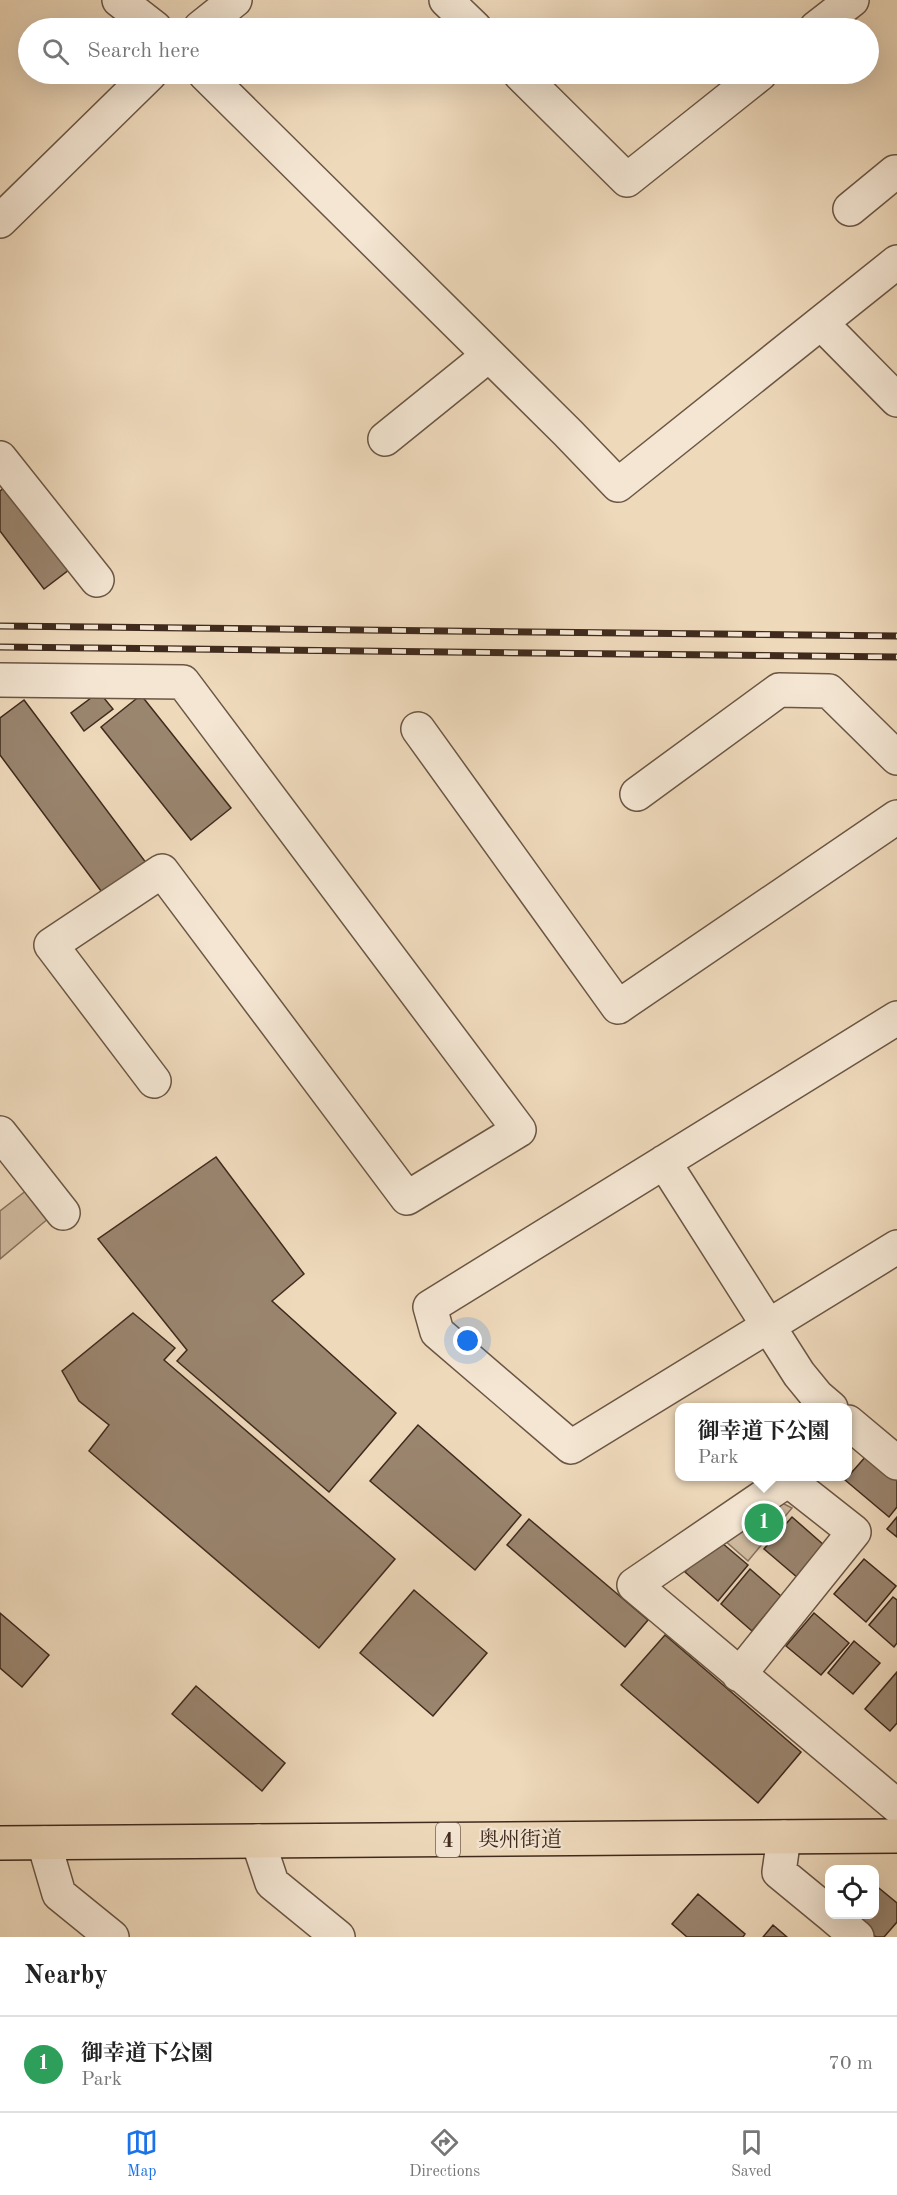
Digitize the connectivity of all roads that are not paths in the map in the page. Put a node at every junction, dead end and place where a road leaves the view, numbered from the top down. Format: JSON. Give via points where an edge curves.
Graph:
{"nodes":[{"id":1,"x":119,"y":0,"type":"edge"},
{"id":2,"x":235,"y":0,"type":"edge"},
{"id":3,"x":446,"y":0,"type":"edge"},
{"id":4,"x":852,"y":0,"type":"edge"},
{"id":5,"x":142,"y":18,"type":"edge"},
{"id":6,"x":212,"y":18,"type":"edge"},
{"id":7,"x":465,"y":18,"type":"edge"},
{"id":8,"x":829,"y":18,"type":"edge"},
{"id":9,"x":140,"y":84,"type":"edge"},
{"id":10,"x":215,"y":84,"type":"edge"},
{"id":11,"x":530,"y":84,"type":"edge"},
{"id":12,"x":747,"y":84,"type":"edge"},
{"id":13,"x":897,"y":175,"type":"edge"},
{"id":14,"x":850,"y":209,"type":"dead end"},
{"id":15,"x":0,"y":221,"type":"edge"},
{"id":16,"x":897,"y":262,"type":"edge"},
{"id":17,"x":821,"y":323,"type":"junction"},
{"id":18,"x":489,"y":355,"type":"junction"},
{"id":19,"x":897,"y":400,"type":"edge"},
{"id":20,"x":385,"y":439,"type":"dead end"},
{"id":21,"x":0,"y":458,"type":"edge"},
{"id":22,"x":97,"y":580,"type":"dead end"},
{"id":23,"x":0,"y":680,"type":"edge"},
{"id":24,"x":418,"y":729,"type":"dead end"},
{"id":25,"x":897,"y":758,"type":"edge"},
{"id":26,"x":637,"y":794,"type":"dead end"},
{"id":27,"x":897,"y":818,"type":"edge"},
{"id":28,"x":897,"y":1018,"type":"edge"},
{"id":29,"x":154,"y":1081,"type":"dead end"},
{"id":30,"x":0,"y":1133,"type":"edge"},
{"id":31,"x":664,"y":1162,"type":"junction"},
{"id":32,"x":63,"y":1213,"type":"dead end"},
{"id":33,"x":897,"y":1247,"type":"edge"},
{"id":34,"x":769,"y":1327,"type":"junction"},
{"id":35,"x":826,"y":1403,"type":"edge"},
{"id":36,"x":852,"y":1425,"type":"edge"},
{"id":37,"x":897,"y":1463,"type":"edge"},
{"id":38,"x":787,"y":1481,"type":"edge"},
{"id":39,"x":789,"y":1481,"type":"edge"},
{"id":40,"x":739,"y":1674,"type":"junction"},
{"id":41,"x":897,"y":1806,"type":"edge"},
{"id":42,"x":897,"y":1836,"type":"edge"},
{"id":43,"x":784,"y":1837,"type":"junction"},
{"id":44,"x":258,"y":1841,"type":"junction"},
{"id":45,"x":0,"y":1843,"type":"edge"},
{"id":46,"x":45,"y":1843,"type":"junction"},
{"id":47,"x":825,"y":1910,"type":"edge"},
{"id":48,"x":836,"y":1919,"type":"edge"},
{"id":49,"x":112,"y":1937,"type":"edge"},
{"id":50,"x":338,"y":1937,"type":"edge"},
{"id":51,"x":857,"y":1937,"type":"edge"}],
"edges":[{"from":1,"to":5,"type":"street"},
{"from":2,"to":6,"type":"street"},
{"from":3,"to":7,"type":"street"},
{"from":4,"to":8,"type":"street"},
{"from":9,"to":15,"type":"street"},
{"from":10,"to":18,"type":"street"},
{"from":11,"to":12,"type":"street","via":[[627,180]]},
{"from":13,"to":14,"type":"street","via":[[895,172]]},
{"from":16,"to":17,"type":"street"},
{"from":17,"to":18,"type":"street","via":[[618,485]]},
{"from":17,"to":19,"type":"street"},
{"from":18,"to":20,"type":"street"},
{"from":21,"to":22,"type":"street"},
{"from":23,"to":29,"type":"street","via":[[183,682],[519,1131],[407,1198],[162,871],[51,945]]},
{"from":24,"to":27,"type":"street","via":[[618,1007]]},
{"from":25,"to":26,"type":"street","via":[[829,691],[779,690]]},
{"from":28,"to":31,"type":"street"},
{"from":30,"to":32,"type":"street"},
{"from":31,"to":34,"type":"street"},
{"from":31,"to":34,"type":"street","via":[[429,1307],[437,1332],[571,1447]]},
{"from":33,"to":34,"type":"street"},
{"from":34,"to":35,"type":"street","via":[[799,1374]]},
{"from":36,"to":37,"type":"street"},
{"from":38,"to":40,"type":"street","via":[[634,1585]]},
{"from":39,"to":40,"type":"street","via":[[854,1532]]},
{"from":40,"to":41,"type":"street"},
{"from":42,"to":43,"type":"highway","name":"奥州街道","number":"4"},
{"from":43,"to":44,"type":"highway","name":"奥州街道","number":"4"},
{"from":43,"to":47,"type":"street","via":[[779,1872]]},
{"from":44,"to":46,"type":"highway","name":"奥州街道","number":"4"},
{"from":44,"to":50,"type":"street","via":[[272,1883]]},
{"from":45,"to":46,"type":"highway","name":"奥州街道","number":"4"},
{"from":46,"to":49,"type":"street","via":[[59,1894]]},
{"from":48,"to":51,"type":"street"}]}
